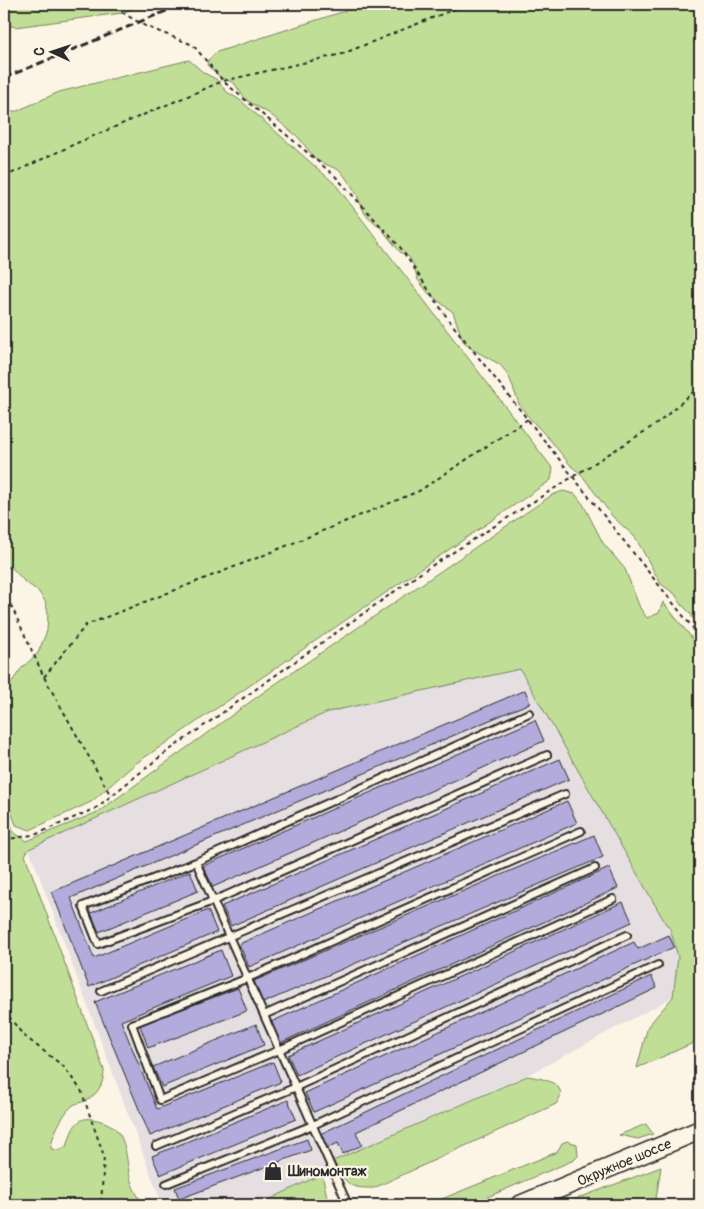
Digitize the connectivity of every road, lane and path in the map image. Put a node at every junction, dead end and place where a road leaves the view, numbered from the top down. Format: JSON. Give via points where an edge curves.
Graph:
{"nodes":[{"id":1,"x":108,"y":4,"type":"edge"},
{"id":2,"x":467,"y":4,"type":"edge"},
{"id":3,"x":223,"y":81,"type":"junction"},
{"id":4,"x":4,"y":177,"type":"edge"},
{"id":5,"x":700,"y":386,"type":"edge"},
{"id":6,"x":528,"y":419,"type":"junction"},
{"id":7,"x":573,"y":476,"type":"junction"},
{"id":8,"x":4,"y":590,"type":"edge"},
{"id":9,"x":700,"y":637,"type":"edge"},
{"id":10,"x":44,"y":677,"type":"junction"},
{"id":11,"x":529,"y":713,"type":"dead end"},
{"id":12,"x":547,"y":754,"type":"dead end"},
{"id":13,"x":565,"y":794,"type":"dead end"},
{"id":14,"x":111,"y":796,"type":"junction"},
{"id":15,"x":581,"y":831,"type":"dead end"},
{"id":16,"x":4,"y":840,"type":"edge"},
{"id":17,"x":196,"y":862,"type":"junction"},
{"id":18,"x":594,"y":868,"type":"dead end"},
{"id":19,"x":613,"y":899,"type":"dead end"},
{"id":20,"x":213,"y":901,"type":"junction"},
{"id":21,"x":627,"y":935,"type":"dead end"},
{"id":22,"x":229,"y":937,"type":"junction"},
{"id":23,"x":658,"y":965,"type":"dead end"},
{"id":24,"x":248,"y":978,"type":"junction"},
{"id":25,"x":101,"y":991,"type":"dead end"},
{"id":26,"x":4,"y":1010,"type":"edge"},
{"id":27,"x":264,"y":1015,"type":"junction"},
{"id":28,"x":279,"y":1050,"type":"junction"},
{"id":29,"x":296,"y":1087,"type":"junction"},
{"id":30,"x":313,"y":1125,"type":"junction"},
{"id":31,"x":700,"y":1130,"type":"edge"},
{"id":32,"x":156,"y":1146,"type":"dead end"},
{"id":33,"x":166,"y":1184,"type":"dead end"},
{"id":34,"x":101,"y":1205,"type":"edge"},
{"id":35,"x":348,"y":1205,"type":"edge"},
{"id":36,"x":520,"y":1205,"type":"edge"}],
"edges":[{"from":1,"to":3,"type":"path","via":[[145,26],[193,44]]},
{"from":2,"to":3,"type":"path","via":[[342,54]]},
{"from":3,"to":4,"type":"path"},
{"from":3,"to":6,"type":"path","via":[[335,176],[393,240],[448,319]]},
{"from":5,"to":7,"type":"path","via":[[658,423]]},
{"from":6,"to":7,"type":"path"},
{"from":6,"to":10,"type":"path","via":[[419,491],[86,625]]},
{"from":7,"to":9,"type":"path"},
{"from":7,"to":14,"type":"path","via":[[425,570],[161,756]]},
{"from":8,"to":10,"type":"path"},
{"from":10,"to":14,"type":"path"},
{"from":11,"to":17,"type":"lane"},
{"from":12,"to":20,"type":"lane"},
{"from":13,"to":22,"type":"lane"},
{"from":14,"to":16,"type":"path","via":[[96,808],[37,834]]},
{"from":15,"to":24,"type":"lane"},
{"from":17,"to":20,"type":"lane"},
{"from":17,"to":20,"type":"lane","via":[[83,906],[98,944]]},
{"from":18,"to":27,"type":"lane"},
{"from":19,"to":28,"type":"lane"},
{"from":20,"to":22,"type":"lane"},
{"from":21,"to":29,"type":"lane"},
{"from":22,"to":24,"type":"lane"},
{"from":22,"to":25,"type":"lane"},
{"from":23,"to":30,"type":"lane"},
{"from":24,"to":27,"type":"lane"},
{"from":24,"to":28,"type":"lane","via":[[132,1024],[160,1100]]},
{"from":26,"to":34,"type":"path","via":[[23,1035],[63,1066],[81,1090],[104,1156]]},
{"from":27,"to":28,"type":"lane"},
{"from":28,"to":29,"type":"lane"},
{"from":29,"to":30,"type":"lane"},
{"from":29,"to":32,"type":"lane"},
{"from":30,"to":33,"type":"lane"},
{"from":30,"to":35,"type":"lane"},
{"from":31,"to":36,"type":"main road","name":"Окружное шоссе"}]}
